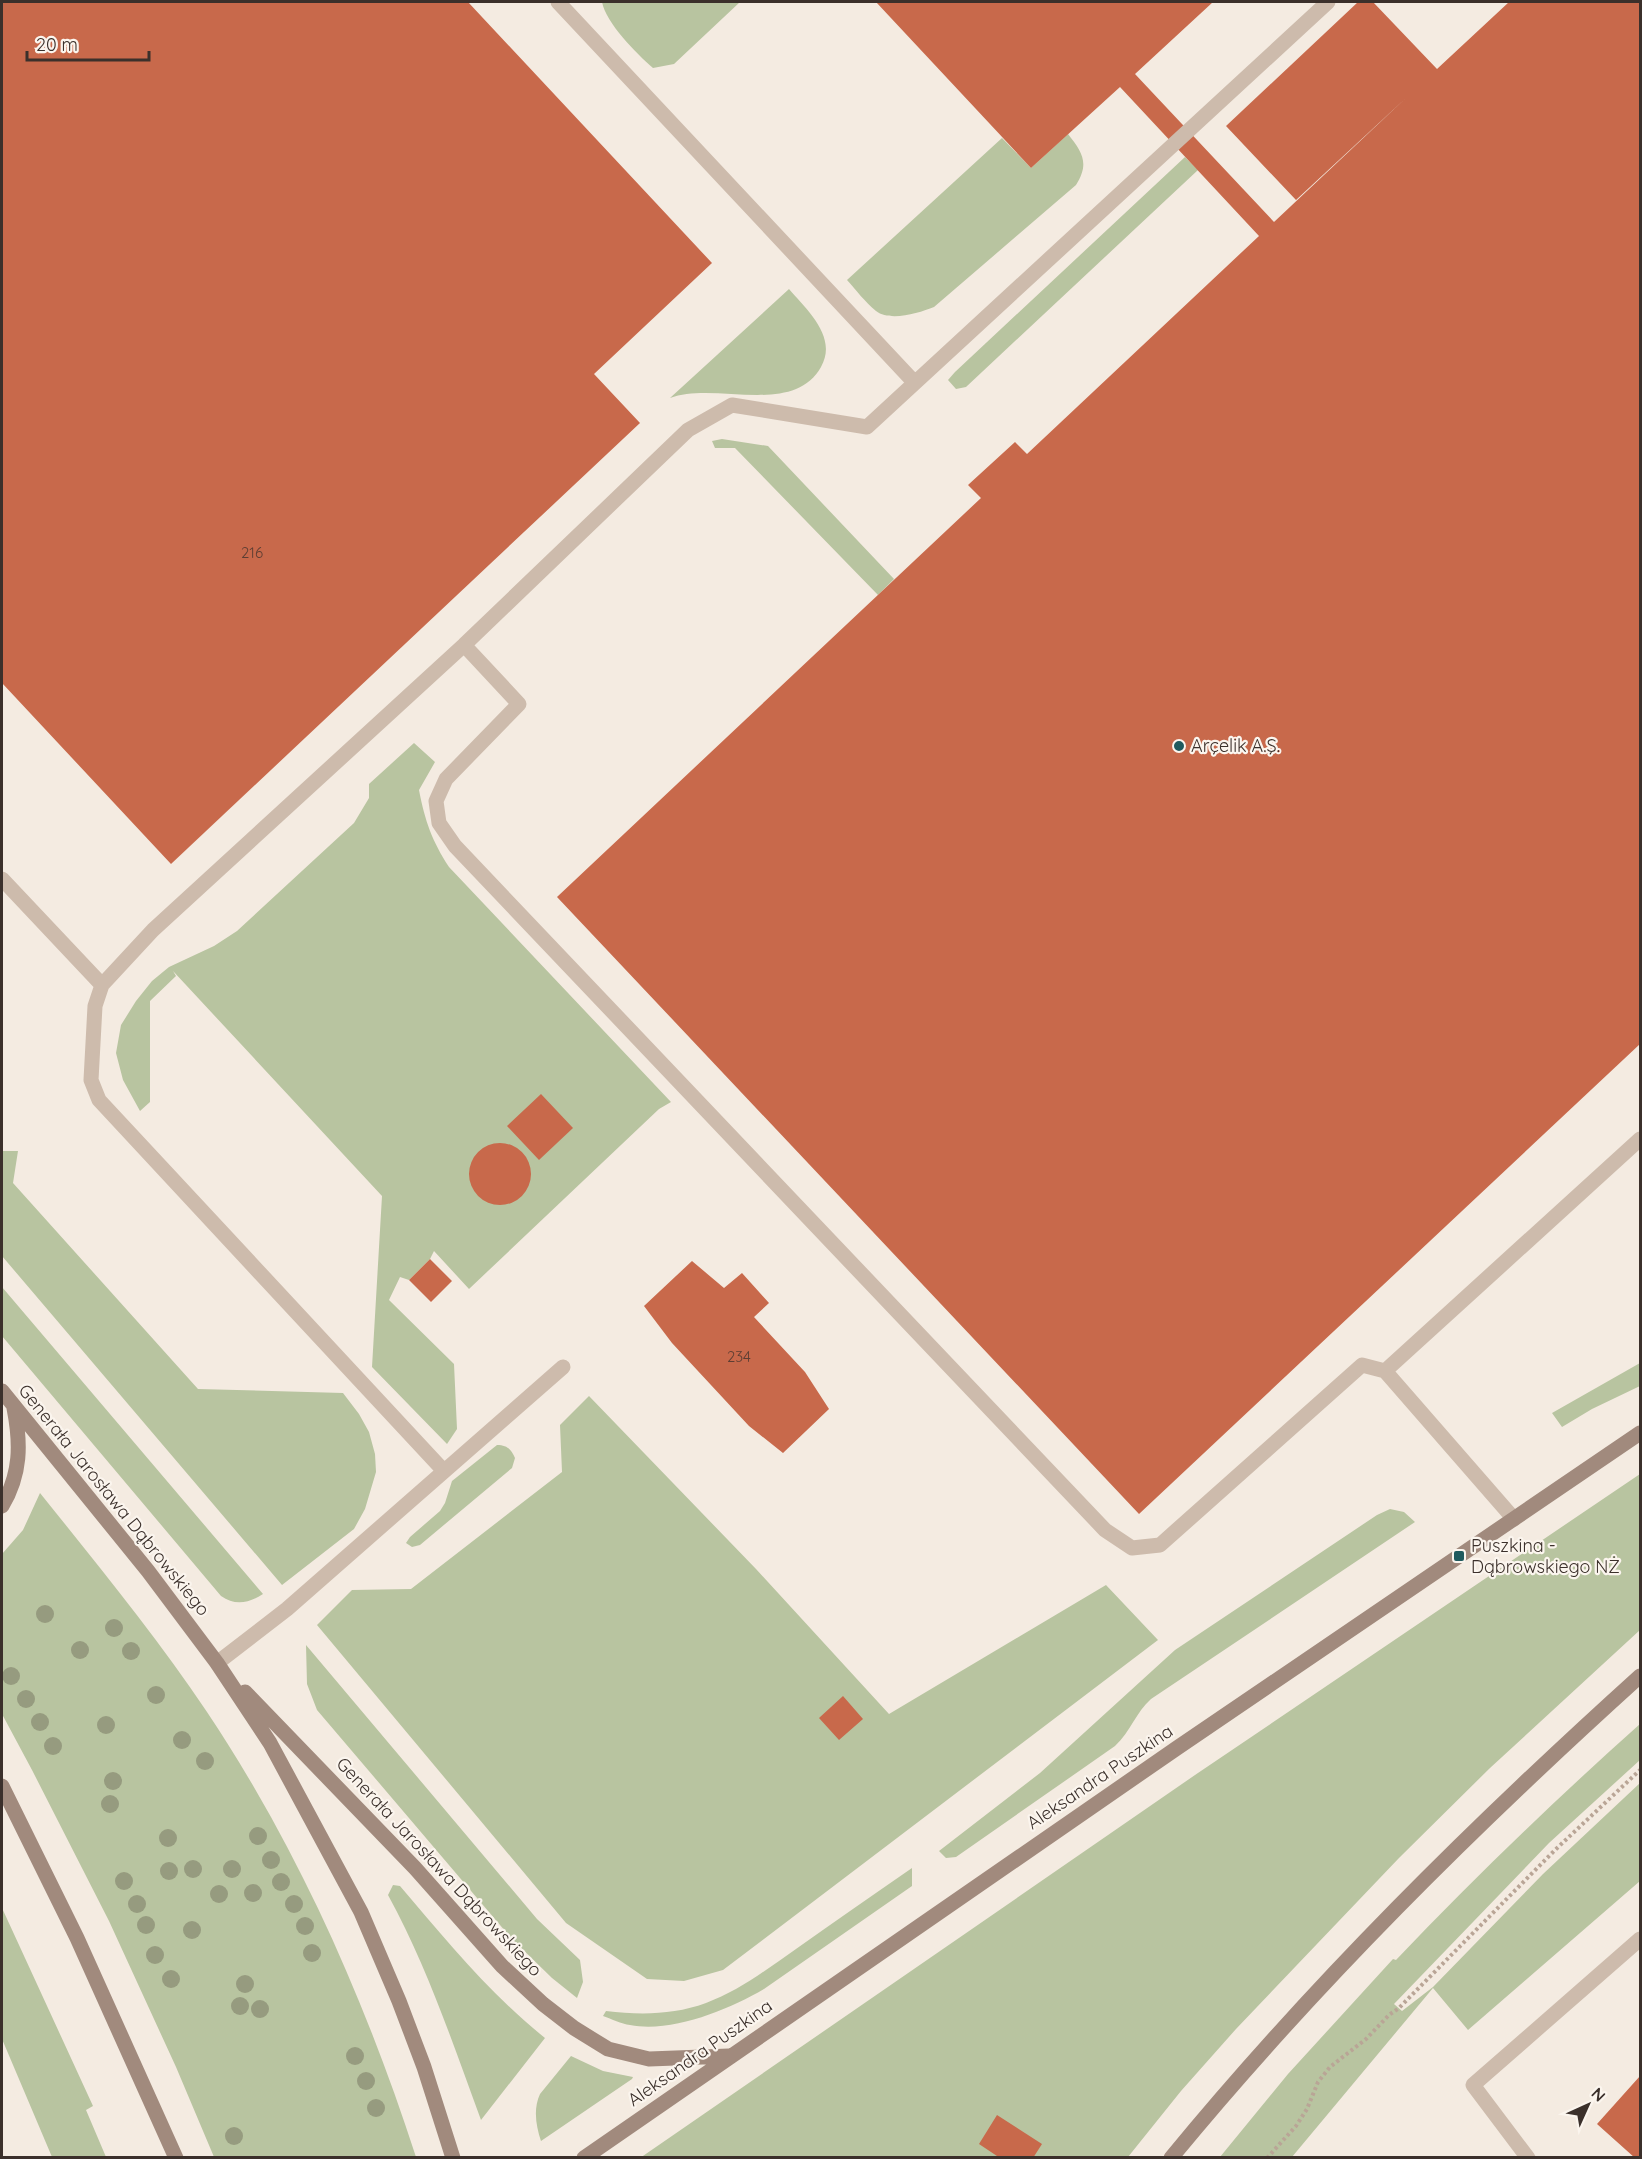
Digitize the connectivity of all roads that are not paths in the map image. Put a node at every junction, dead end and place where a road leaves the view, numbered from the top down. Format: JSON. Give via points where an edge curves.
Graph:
{"nodes":[{"id":1,"x":558,"y":2,"type":"edge"},
{"id":2,"x":1328,"y":2,"type":"edge"},
{"id":3,"x":914,"y":382,"type":"junction"},
{"id":4,"x":464,"y":645,"type":"junction"},
{"id":5,"x":2,"y":879,"type":"edge"},
{"id":6,"x":102,"y":985,"type":"junction"},
{"id":7,"x":1641,"y":1138,"type":"edge"},
{"id":8,"x":563,"y":1367,"type":"dead end"},
{"id":9,"x":1385,"y":1371,"type":"junction"},
{"id":10,"x":2,"y":1391,"type":"edge"},
{"id":11,"x":14,"y":1405,"type":"junction"},
{"id":12,"x":1641,"y":1433,"type":"edge"},
{"id":13,"x":443,"y":1470,"type":"junction"},
{"id":14,"x":2,"y":1506,"type":"edge"},
{"id":15,"x":1514,"y":1519,"type":"junction"},
{"id":16,"x":217,"y":1663,"type":"junction"},
{"id":17,"x":1641,"y":1676,"type":"edge"},
{"id":18,"x":2,"y":1786,"type":"edge"},
{"id":19,"x":1641,"y":1939,"type":"edge"},
{"id":20,"x":729,"y":2056,"type":"junction"},
{"id":21,"x":176,"y":2157,"type":"edge"},
{"id":22,"x":453,"y":2157,"type":"edge"},
{"id":23,"x":584,"y":2157,"type":"edge"},
{"id":24,"x":1171,"y":2157,"type":"edge"},
{"id":25,"x":1528,"y":2157,"type":"edge"}],
"edges":[{"from":1,"to":3,"type":"lane"},
{"from":2,"to":3,"type":"lane"},
{"from":3,"to":4,"type":"lane","via":[[867,427],[732,405],[688,430]]},
{"from":4,"to":6,"type":"lane","via":[[153,930]]},
{"from":4,"to":9,"type":"lane","via":[[519,704],[446,779],[436,801],[439,823],[455,846],[1106,1530],[1132,1548],[1160,1545],[1362,1365]]},
{"from":5,"to":6,"type":"lane"},
{"from":6,"to":13,"type":"lane","via":[[95,1006],[91,1080],[99,1100]]},
{"from":7,"to":9,"type":"lane"},
{"from":8,"to":13,"type":"lane"},
{"from":9,"to":15,"type":"lane"},
{"from":10,"to":11,"type":"main road","name":"Generała Jarosława Dąbrowskiego"},
{"from":11,"to":14,"type":"main road","via":[[19,1463]]},
{"from":11,"to":16,"type":"main road","name":"Generała Jarosława Dąbrowskiego","via":[[148,1570]]},
{"from":12,"to":15,"type":"main road","name":"Aleksandra Puszkina"},
{"from":13,"to":16,"type":"lane","via":[[287,1609]]},
{"from":15,"to":20,"type":"main road","name":"Aleksandra Puszkina"},
{"from":16,"to":20,"type":"main road","name":"Generała Jarosława Dąbrowskiego","via":[[415,1868],[502,1966],[561,2018],[608,2049],[648,2059]]},
{"from":16,"to":22,"type":"main road","name":"Generała Jarosława Dąbrowskiego","via":[[270,1743],[361,1912],[407,2023]]},
{"from":17,"to":24,"type":"main road","via":[[1537,1769],[1423,1880]]},
{"from":18,"to":21,"type":"main road","via":[[77,1938]]},
{"from":19,"to":25,"type":"lane","via":[[1473,2085]]},
{"from":20,"to":23,"type":"main road","name":"Aleksandra Puszkina"}]}
